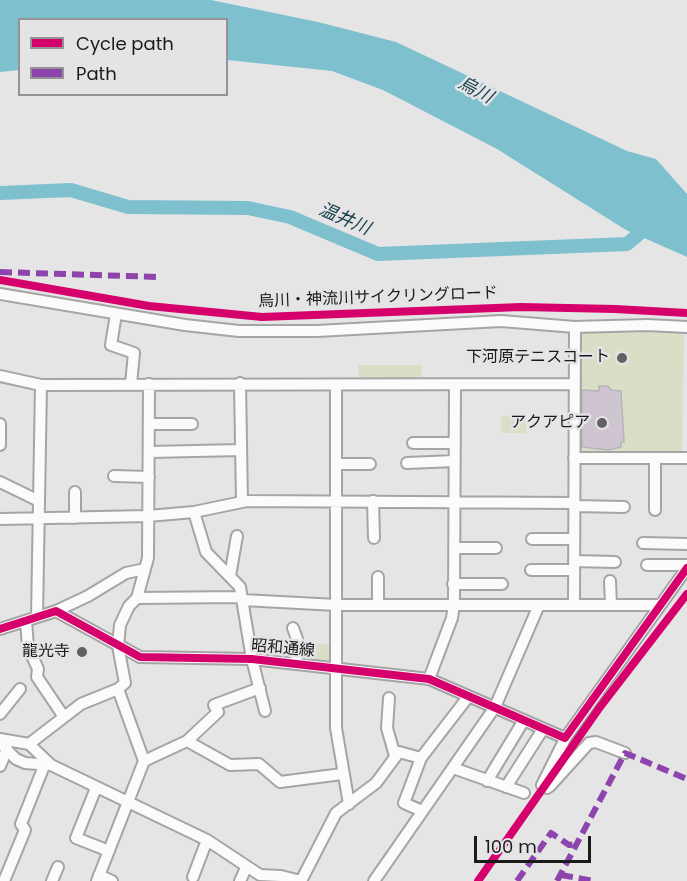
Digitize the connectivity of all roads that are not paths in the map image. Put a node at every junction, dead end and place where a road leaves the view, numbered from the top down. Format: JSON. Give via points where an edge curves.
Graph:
{"nodes":[{"id":1,"x":0,"y":294,"type":"edge"},
{"id":2,"x":116,"y":314,"type":"junction"},
{"id":3,"x":575,"y":327,"type":"junction"},
{"id":4,"x":687,"y":327,"type":"edge"},
{"id":5,"x":0,"y":376,"type":"edge"},
{"id":6,"x":240,"y":383,"type":"junction"},
{"id":7,"x":131,"y":384,"type":"junction"},
{"id":8,"x":149,"y":384,"type":"junction"},
{"id":9,"x":575,"y":384,"type":"junction"},
{"id":10,"x":41,"y":385,"type":"junction"},
{"id":11,"x":336,"y":385,"type":"junction"},
{"id":12,"x":455,"y":385,"type":"junction"},
{"id":13,"x":0,"y":424,"type":"edge"},
{"id":14,"x":149,"y":424,"type":"junction"},
{"id":15,"x":192,"y":424,"type":"dead end"},
{"id":16,"x":413,"y":443,"type":"dead end"},
{"id":17,"x":455,"y":443,"type":"junction"},
{"id":18,"x":0,"y":445,"type":"edge"},
{"id":19,"x":241,"y":450,"type":"junction"},
{"id":20,"x":149,"y":452,"type":"junction"},
{"id":21,"x":574,"y":458,"type":"junction"},
{"id":22,"x":655,"y":458,"type":"junction"},
{"id":23,"x":687,"y":458,"type":"edge"},
{"id":24,"x":455,"y":461,"type":"junction"},
{"id":25,"x":407,"y":463,"type":"dead end"},
{"id":26,"x":336,"y":464,"type":"junction"},
{"id":27,"x":370,"y":464,"type":"dead end"},
{"id":28,"x":114,"y":477,"type":"dead end"},
{"id":29,"x":149,"y":477,"type":"junction"},
{"id":30,"x":0,"y":482,"type":"edge"},
{"id":31,"x":75,"y":492,"type":"dead end"},
{"id":32,"x":39,"y":501,"type":"junction"},
{"id":33,"x":373,"y":501,"type":"junction"},
{"id":34,"x":242,"y":502,"type":"junction"},
{"id":35,"x":336,"y":502,"type":"junction"},
{"id":36,"x":456,"y":502,"type":"junction"},
{"id":37,"x":574,"y":505,"type":"junction"},
{"id":38,"x":624,"y":507,"type":"dead end"},
{"id":39,"x":655,"y":510,"type":"dead end"},
{"id":40,"x":194,"y":512,"type":"junction"},
{"id":41,"x":148,"y":516,"type":"junction"},
{"id":42,"x":75,"y":518,"type":"junction"},
{"id":43,"x":0,"y":519,"type":"edge"},
{"id":44,"x":39,"y":520,"type":"junction"},
{"id":45,"x":237,"y":536,"type":"dead end"},
{"id":46,"x":374,"y":538,"type":"dead end"},
{"id":47,"x":532,"y":539,"type":"dead end"},
{"id":48,"x":574,"y":539,"type":"junction"},
{"id":49,"x":643,"y":543,"type":"dead end"},
{"id":50,"x":687,"y":544,"type":"edge"},
{"id":51,"x":454,"y":548,"type":"junction"},
{"id":52,"x":496,"y":548,"type":"dead end"},
{"id":53,"x":615,"y":562,"type":"dead end"},
{"id":54,"x":647,"y":565,"type":"dead end"},
{"id":55,"x":574,"y":566,"type":"junction"},
{"id":56,"x":687,"y":567,"type":"edge"},
{"id":57,"x":145,"y":569,"type":"junction"},
{"id":58,"x":531,"y":570,"type":"dead end"},
{"id":59,"x":230,"y":576,"type":"junction"},
{"id":60,"x":378,"y":577,"type":"dead end"},
{"id":61,"x":610,"y":580,"type":"dead end"},
{"id":62,"x":453,"y":584,"type":"junction"},
{"id":63,"x":502,"y":584,"type":"dead end"},
{"id":64,"x":137,"y":598,"type":"junction"},
{"id":65,"x":243,"y":600,"type":"junction"},
{"id":66,"x":378,"y":603,"type":"junction"},
{"id":67,"x":454,"y":604,"type":"junction"},
{"id":68,"x":336,"y":605,"type":"junction"},
{"id":69,"x":539,"y":605,"type":"junction"},
{"id":70,"x":574,"y":605,"type":"junction"},
{"id":71,"x":611,"y":605,"type":"junction"},
{"id":72,"x":660,"y":605,"type":"junction"},
{"id":73,"x":56,"y":611,"type":"junction"},
{"id":74,"x":37,"y":617,"type":"junction"},
{"id":75,"x":26,"y":621,"type":"junction"},
{"id":76,"x":293,"y":628,"type":"dead end"},
{"id":77,"x":0,"y":629,"type":"edge"},
{"id":78,"x":118,"y":646,"type":"junction"},
{"id":79,"x":252,"y":659,"type":"junction"},
{"id":80,"x":296,"y":664,"type":"junction"},
{"id":81,"x":334,"y":667,"type":"junction"},
{"id":82,"x":429,"y":679,"type":"junction"},
{"id":83,"x":260,"y":688,"type":"junction"},
{"id":84,"x":20,"y":689,"type":"dead end"},
{"id":85,"x":118,"y":689,"type":"junction"},
{"id":86,"x":468,"y":697,"type":"junction"},
{"id":87,"x":389,"y":699,"type":"dead end"},
{"id":88,"x":495,"y":707,"type":"junction"},
{"id":89,"x":265,"y":711,"type":"dead end"},
{"id":90,"x":0,"y":714,"type":"edge"},
{"id":91,"x":64,"y":717,"type":"junction"},
{"id":92,"x":524,"y":720,"type":"junction"},
{"id":93,"x":543,"y":729,"type":"junction"},
{"id":94,"x":566,"y":738,"type":"junction"},
{"id":95,"x":186,"y":741,"type":"junction"},
{"id":96,"x":2,"y":744,"type":"edge"},
{"id":97,"x":29,"y":744,"type":"junction"},
{"id":98,"x":625,"y":753,"type":"dead end"},
{"id":99,"x":395,"y":756,"type":"junction"},
{"id":100,"x":421,"y":758,"type":"junction"},
{"id":101,"x":144,"y":761,"type":"junction"},
{"id":102,"x":0,"y":766,"type":"edge"},
{"id":103,"x":48,"y":766,"type":"junction"},
{"id":104,"x":453,"y":768,"type":"junction"},
{"id":105,"x":342,"y":774,"type":"junction"},
{"id":106,"x":487,"y":781,"type":"junction"},
{"id":107,"x":506,"y":787,"type":"junction"},
{"id":108,"x":96,"y":788,"type":"junction"},
{"id":109,"x":524,"y":793,"type":"dead end"},
{"id":110,"x":128,"y":804,"type":"junction"},
{"id":111,"x":349,"y":804,"type":"junction"},
{"id":112,"x":422,"y":811,"type":"junction"},
{"id":113,"x":207,"y":840,"type":"junction"},
{"id":114,"x":109,"y":851,"type":"junction"},
{"id":115,"x":58,"y":867,"type":"dead end"},
{"id":116,"x":246,"y":868,"type":"junction"},
{"id":117,"x":193,"y":877,"type":"dead end"},
{"id":118,"x":98,"y":878,"type":"edge"},
{"id":119,"x":286,"y":879,"type":"edge"},
{"id":120,"x":4,"y":881,"type":"edge"},
{"id":121,"x":52,"y":881,"type":"edge"},
{"id":122,"x":112,"y":881,"type":"edge"},
{"id":123,"x":240,"y":881,"type":"edge"},
{"id":124,"x":301,"y":881,"type":"edge"},
{"id":125,"x":374,"y":881,"type":"edge"}],
"edges":[{"from":1,"to":2,"type":"street"},
{"from":2,"to":3,"type":"street","via":[[262,332],[501,321]]},
{"from":2,"to":7,"type":"street","via":[[111,345],[135,353]]},
{"from":3,"to":4,"type":"street"},
{"from":3,"to":9,"type":"street"},
{"from":5,"to":10,"type":"street"},
{"from":6,"to":8,"type":"street"},
{"from":6,"to":11,"type":"street"},
{"from":6,"to":19,"type":"street"},
{"from":7,"to":8,"type":"street"},
{"from":7,"to":10,"type":"street"},
{"from":8,"to":14,"type":"street"},
{"from":9,"to":12,"type":"street"},
{"from":9,"to":21,"type":"street"},
{"from":10,"to":32,"type":"street"},
{"from":11,"to":12,"type":"street"},
{"from":11,"to":26,"type":"street"},
{"from":12,"to":17,"type":"street"},
{"from":13,"to":18,"type":"street"},
{"from":14,"to":15,"type":"street"},
{"from":14,"to":20,"type":"street"},
{"from":16,"to":17,"type":"street"},
{"from":17,"to":24,"type":"street"},
{"from":19,"to":20,"type":"street"},
{"from":19,"to":34,"type":"street"},
{"from":20,"to":29,"type":"street"},
{"from":21,"to":22,"type":"street"},
{"from":21,"to":37,"type":"street"},
{"from":22,"to":23,"type":"street"},
{"from":22,"to":39,"type":"street"},
{"from":24,"to":25,"type":"street"},
{"from":24,"to":36,"type":"street"},
{"from":26,"to":27,"type":"street"},
{"from":26,"to":35,"type":"street"},
{"from":28,"to":29,"type":"street"},
{"from":29,"to":41,"type":"street"},
{"from":30,"to":32,"type":"street"},
{"from":31,"to":42,"type":"street"},
{"from":32,"to":44,"type":"street"},
{"from":33,"to":35,"type":"street"},
{"from":33,"to":36,"type":"street"},
{"from":33,"to":46,"type":"street"},
{"from":34,"to":35,"type":"street"},
{"from":34,"to":40,"type":"street"},
{"from":35,"to":68,"type":"street"},
{"from":36,"to":37,"type":"street"},
{"from":36,"to":51,"type":"street"},
{"from":37,"to":38,"type":"street"},
{"from":37,"to":48,"type":"street"},
{"from":40,"to":41,"type":"street"},
{"from":40,"to":59,"type":"street","via":[[206,552]]},
{"from":41,"to":42,"type":"street"},
{"from":41,"to":57,"type":"street"},
{"from":42,"to":44,"type":"street"},
{"from":43,"to":44,"type":"street"},
{"from":44,"to":74,"type":"street"},
{"from":45,"to":59,"type":"street"},
{"from":47,"to":48,"type":"street"},
{"from":48,"to":55,"type":"street"},
{"from":49,"to":50,"type":"street"},
{"from":51,"to":52,"type":"street"},
{"from":51,"to":62,"type":"street"},
{"from":53,"to":55,"type":"street"},
{"from":54,"to":56,"type":"street"},
{"from":55,"to":58,"type":"street"},
{"from":55,"to":70,"type":"street"},
{"from":56,"to":72,"type":"street"},
{"from":57,"to":64,"type":"street"},
{"from":57,"to":73,"type":"street","via":[[126,573]]},
{"from":59,"to":65,"type":"street","via":[[240,587]]},
{"from":60,"to":66,"type":"street"},
{"from":61,"to":71,"type":"street"},
{"from":62,"to":63,"type":"street"},
{"from":62,"to":67,"type":"street"},
{"from":64,"to":65,"type":"street"},
{"from":64,"to":78,"type":"street","via":[[123,617]]},
{"from":65,"to":68,"type":"street"},
{"from":65,"to":79,"type":"street"},
{"from":66,"to":67,"type":"street"},
{"from":66,"to":68,"type":"street"},
{"from":67,"to":69,"type":"street"},
{"from":67,"to":82,"type":"street","via":[[453,618]]},
{"from":68,"to":81,"type":"street"},
{"from":69,"to":70,"type":"street"},
{"from":69,"to":88,"type":"street"},
{"from":70,"to":71,"type":"street"},
{"from":71,"to":72,"type":"street"},
{"from":72,"to":94,"type":"street"},
{"from":73,"to":74,"type":"street"},
{"from":73,"to":78,"type":"street","name":"昭和通線"},
{"from":74,"to":75,"type":"street"},
{"from":75,"to":77,"type":"street"},
{"from":75,"to":91,"type":"street","via":[[28,647],[38,669],[37,677]]},
{"from":76,"to":80,"type":"street","via":[[297,639]]},
{"from":78,"to":79,"type":"street","name":"昭和通線","via":[[140,657]]},
{"from":78,"to":85,"type":"street","via":[[124,683]]},
{"from":79,"to":80,"type":"street","name":"昭和通線"},
{"from":79,"to":83,"type":"street"},
{"from":80,"to":81,"type":"street","name":"昭和通線"},
{"from":81,"to":82,"type":"street","name":"昭和通線"},
{"from":81,"to":105,"type":"street"},
{"from":82,"to":86,"type":"street","name":"昭和通線"},
{"from":83,"to":89,"type":"street"},
{"from":83,"to":95,"type":"street","via":[[214,705],[218,712]]},
{"from":84,"to":90,"type":"street"},
{"from":85,"to":91,"type":"street","via":[[81,704]]},
{"from":85,"to":101,"type":"street"},
{"from":86,"to":88,"type":"street","name":"昭和通線"},
{"from":86,"to":100,"type":"street"},
{"from":87,"to":99,"type":"street","via":[[387,728]]},
{"from":88,"to":92,"type":"street","name":"昭和通線"},
{"from":88,"to":104,"type":"street"},
{"from":91,"to":97,"type":"street"},
{"from":92,"to":93,"type":"street","name":"昭和通線"},
{"from":92,"to":106,"type":"street"},
{"from":93,"to":94,"type":"street","name":"昭和通線"},
{"from":93,"to":107,"type":"street"},
{"from":94,"to":98,"type":"street","via":[[543,780],[544,788],[589,743]]},
{"from":95,"to":101,"type":"street"},
{"from":95,"to":105,"type":"street","via":[[230,765],[259,764],[280,783]]},
{"from":96,"to":97,"type":"street"},
{"from":96,"to":102,"type":"street"},
{"from":96,"to":103,"type":"street","via":[[25,763]]},
{"from":97,"to":103,"type":"street"},
{"from":99,"to":100,"type":"street","via":[[399,752]]},
{"from":99,"to":111,"type":"street","via":[[376,783]]},
{"from":100,"to":112,"type":"street","via":[[404,803]]},
{"from":101,"to":110,"type":"street"},
{"from":103,"to":108,"type":"street"},
{"from":103,"to":120,"type":"street","via":[[21,824],[25,830]]},
{"from":104,"to":106,"type":"street"},
{"from":104,"to":112,"type":"street"},
{"from":105,"to":111,"type":"street"},
{"from":106,"to":107,"type":"street"},
{"from":107,"to":109,"type":"street"},
{"from":108,"to":110,"type":"street"},
{"from":108,"to":114,"type":"street","via":[[76,838]]},
{"from":110,"to":113,"type":"street"},
{"from":110,"to":114,"type":"street"},
{"from":111,"to":124,"type":"street","via":[[336,813]]},
{"from":112,"to":125,"type":"street"},
{"from":113,"to":116,"type":"street"},
{"from":113,"to":117,"type":"street"},
{"from":114,"to":118,"type":"street"},
{"from":115,"to":121,"type":"street"},
{"from":116,"to":119,"type":"street","via":[[260,875]]},
{"from":116,"to":123,"type":"street"},
{"from":118,"to":122,"type":"street"},
{"from":119,"to":124,"type":"street"}]}
